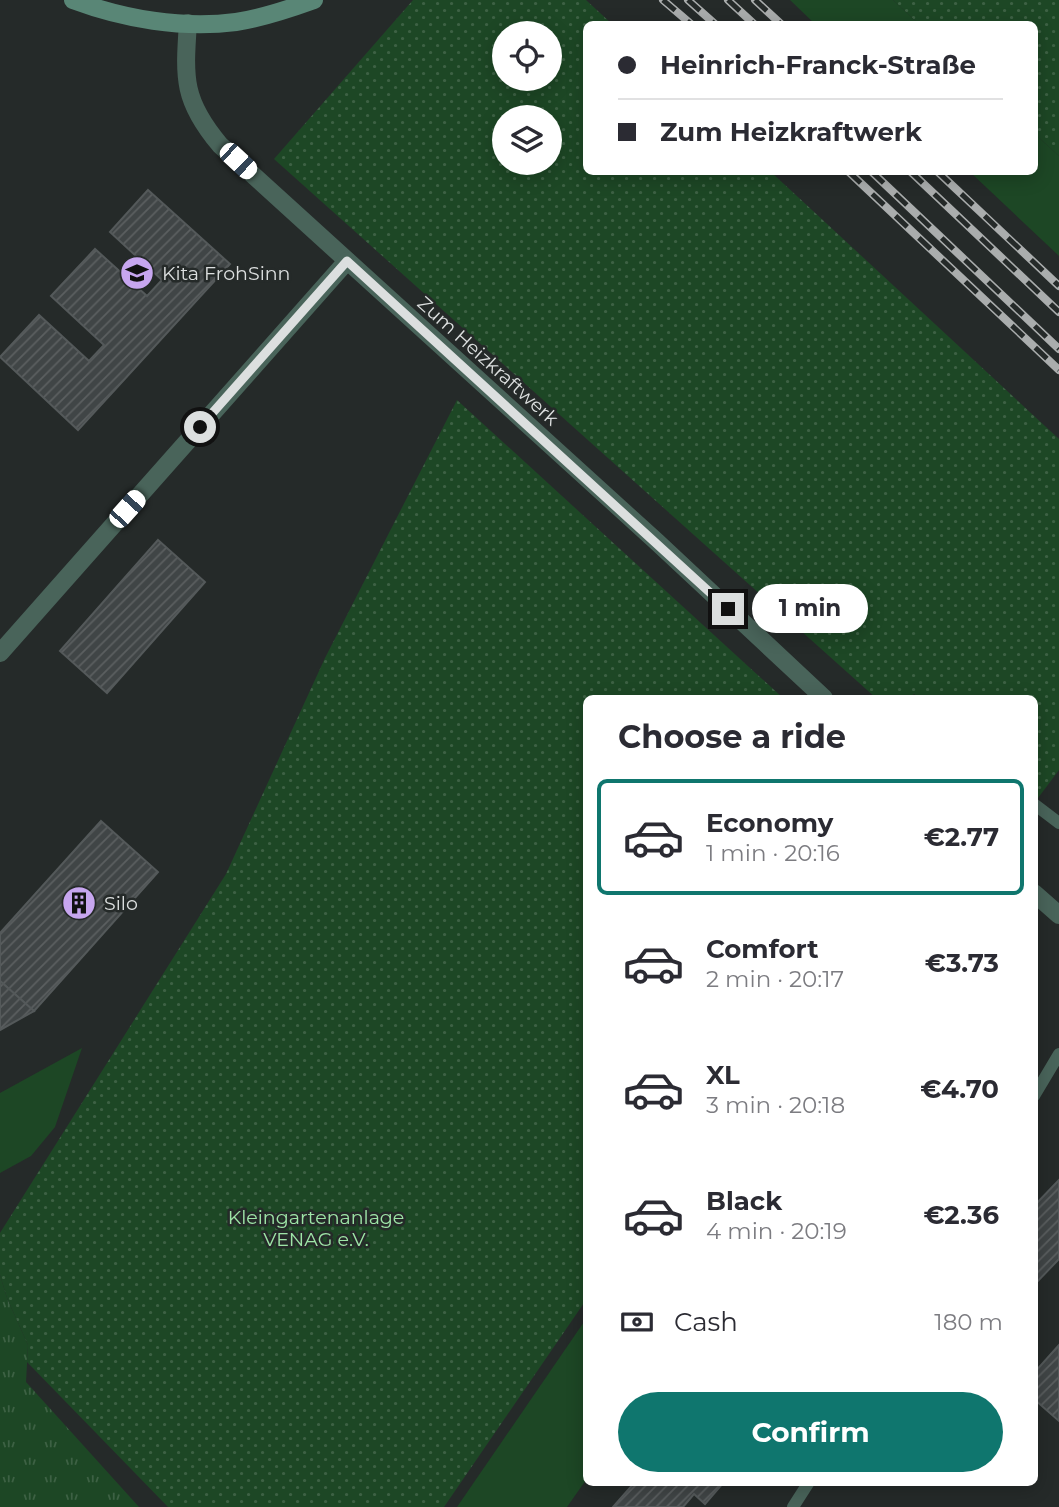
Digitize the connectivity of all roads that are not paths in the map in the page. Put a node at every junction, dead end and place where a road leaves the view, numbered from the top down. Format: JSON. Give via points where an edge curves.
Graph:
{"nodes":[{"id":1,"x":73,"y":0,"type":"edge"},
{"id":2,"x":314,"y":0,"type":"edge"},
{"id":3,"x":188,"y":23,"type":"junction"},
{"id":4,"x":347,"y":261,"type":"junction"},
{"id":5,"x":0,"y":653,"type":"edge"},
{"id":6,"x":821,"y":695,"type":"edge"},
{"id":7,"x":1038,"y":807,"type":"edge"},
{"id":8,"x":1059,"y":824,"type":"edge"},
{"id":9,"x":1038,"y":896,"type":"edge"},
{"id":10,"x":1059,"y":915,"type":"edge"},
{"id":11,"x":1059,"y":1054,"type":"edge"},
{"id":12,"x":1038,"y":1089,"type":"edge"},
{"id":13,"x":806,"y":1486,"type":"edge"},
{"id":14,"x":793,"y":1507,"type":"edge"}],
"edges":[{"from":1,"to":3,"type":"main road","via":[[138,19]]},
{"from":2,"to":3,"type":"main road","via":[[236,22]]},
{"from":3,"to":4,"type":"street","name":"Zum Heizkraftwerk","via":[[186,77],[201,122],[220,145]]},
{"from":4,"to":5,"type":"street"},
{"from":4,"to":6,"type":"street","name":"Zum Heizkraftwerk"},
{"from":7,"to":8,"type":"lane"},
{"from":9,"to":10,"type":"street"},
{"from":11,"to":12,"type":"lane"},
{"from":13,"to":14,"type":"lane"}]}
